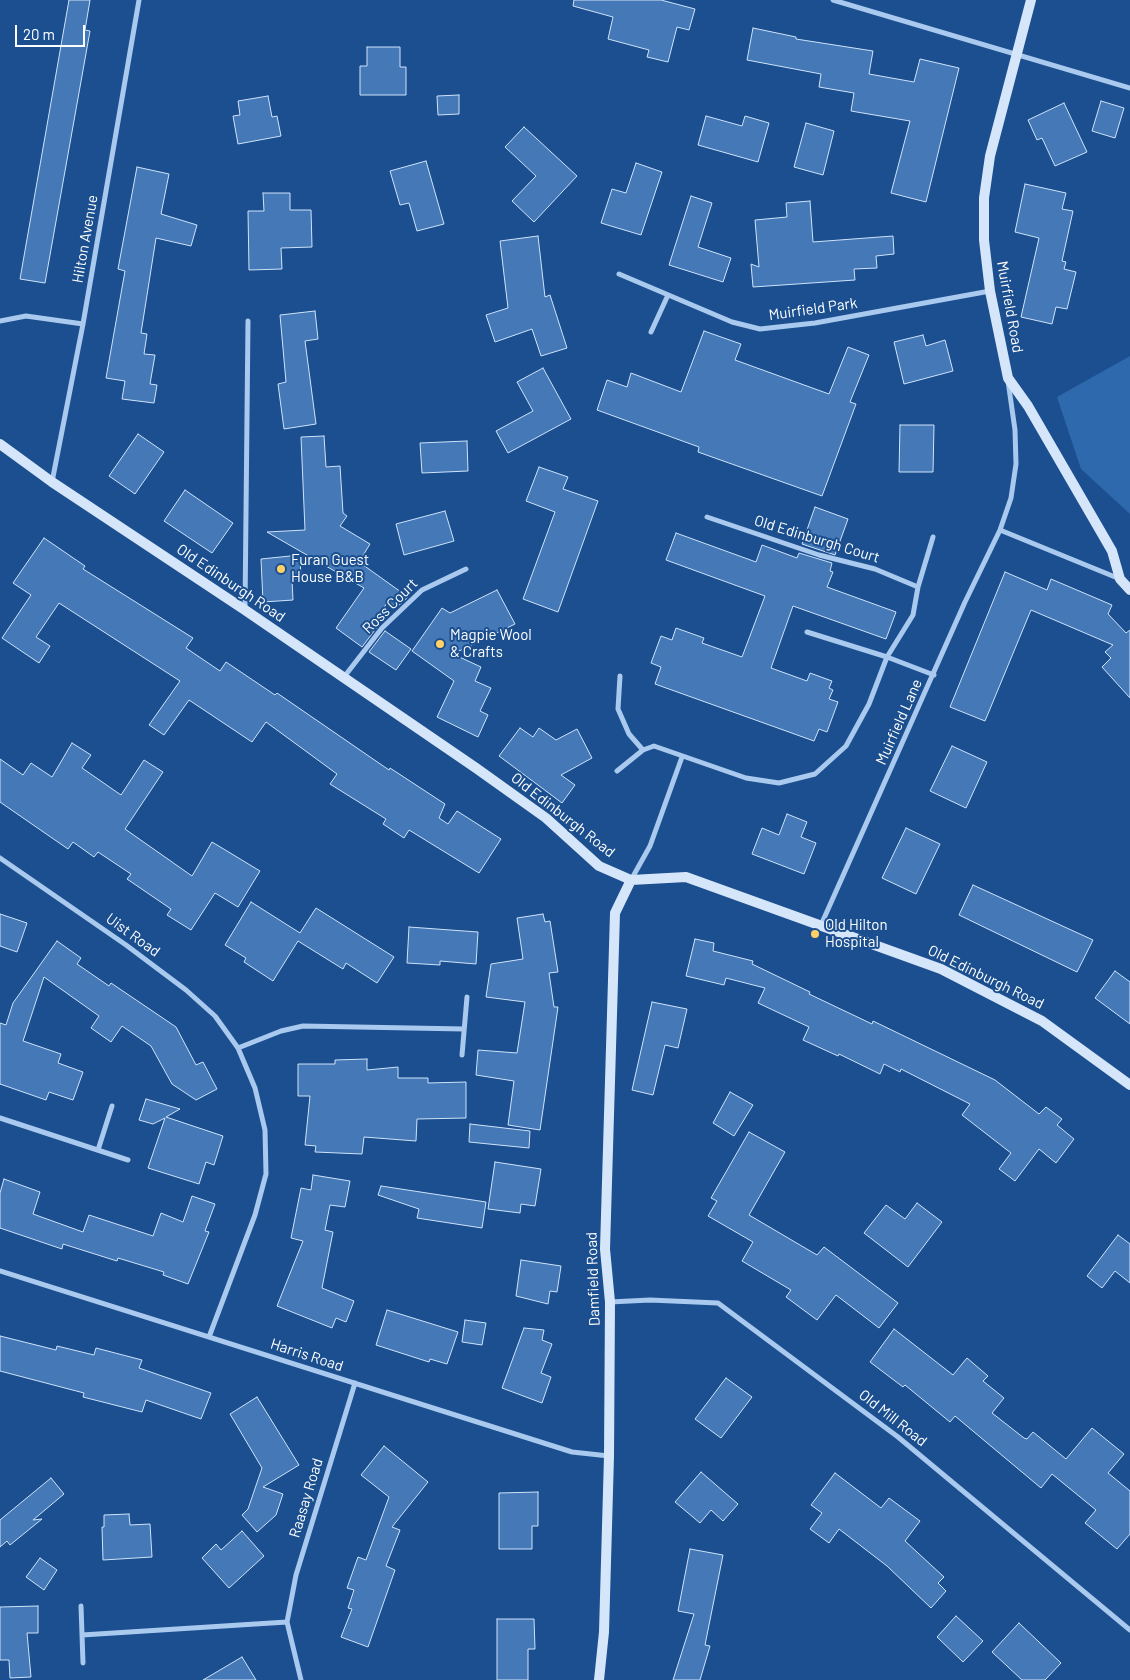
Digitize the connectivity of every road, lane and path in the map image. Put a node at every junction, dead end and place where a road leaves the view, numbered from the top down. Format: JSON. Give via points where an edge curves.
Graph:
{"nodes":[{"id":1,"x":139,"y":0,"type":"edge"},
{"id":2,"x":833,"y":0,"type":"edge"},
{"id":3,"x":1032,"y":0,"type":"edge"},
{"id":4,"x":1016,"y":53,"type":"junction"},
{"id":5,"x":1130,"y":88,"type":"edge"},
{"id":6,"x":619,"y":274,"type":"dead end"},
{"id":7,"x":990,"y":291,"type":"junction"},
{"id":8,"x":668,"y":295,"type":"junction"},
{"id":9,"x":0,"y":320,"type":"edge"},
{"id":10,"x":248,"y":321,"type":"dead end"},
{"id":11,"x":83,"y":324,"type":"junction"},
{"id":12,"x":651,"y":332,"type":"dead end"},
{"id":13,"x":1008,"y":378,"type":"junction"},
{"id":14,"x":0,"y":444,"type":"edge"},
{"id":15,"x":52,"y":482,"type":"junction"},
{"id":16,"x":707,"y":517,"type":"dead end"},
{"id":17,"x":1000,"y":530,"type":"junction"},
{"id":18,"x":932,"y":537,"type":"dead end"},
{"id":19,"x":466,"y":569,"type":"dead end"},
{"id":20,"x":1120,"y":579,"type":"junction"},
{"id":21,"x":918,"y":587,"type":"junction"},
{"id":22,"x":1130,"y":590,"type":"edge"},
{"id":23,"x":245,"y":610,"type":"junction"},
{"id":24,"x":807,"y":632,"type":"dead end"},
{"id":25,"x":887,"y":657,"type":"junction"},
{"id":26,"x":934,"y":675,"type":"junction"},
{"id":27,"x":620,"y":676,"type":"dead end"},
{"id":28,"x":344,"y":677,"type":"junction"},
{"id":29,"x":643,"y":750,"type":"junction"},
{"id":30,"x":682,"y":757,"type":"junction"},
{"id":31,"x":617,"y":771,"type":"dead end"},
{"id":32,"x":0,"y":858,"type":"edge"},
{"id":33,"x":631,"y":880,"type":"junction"},
{"id":34,"x":821,"y":925,"type":"junction"},
{"id":35,"x":467,"y":997,"type":"dead end"},
{"id":36,"x":464,"y":1029,"type":"junction"},
{"id":37,"x":238,"y":1048,"type":"junction"},
{"id":38,"x":462,"y":1055,"type":"dead end"},
{"id":39,"x":1130,"y":1085,"type":"edge"},
{"id":40,"x":112,"y":1106,"type":"dead end"},
{"id":41,"x":0,"y":1118,"type":"edge"},
{"id":42,"x":98,"y":1150,"type":"junction"},
{"id":43,"x":128,"y":1160,"type":"dead end"},
{"id":44,"x":0,"y":1271,"type":"edge"},
{"id":45,"x":610,"y":1302,"type":"junction"},
{"id":46,"x":209,"y":1337,"type":"junction"},
{"id":47,"x":355,"y":1383,"type":"junction"},
{"id":48,"x":609,"y":1456,"type":"junction"},
{"id":49,"x":80,"y":1606,"type":"dead end"},
{"id":50,"x":287,"y":1622,"type":"junction"},
{"id":51,"x":1130,"y":1630,"type":"edge"},
{"id":52,"x":82,"y":1636,"type":"junction"},
{"id":53,"x":83,"y":1663,"type":"dead end"},
{"id":54,"x":301,"y":1680,"type":"edge"},
{"id":55,"x":599,"y":1680,"type":"edge"}],
"edges":[{"from":1,"to":11,"type":"street","name":"Hilton Avenue"},
{"from":2,"to":4,"type":"street"},
{"from":3,"to":4,"type":"street","name":"Muirfield Road"},
{"from":4,"to":5,"type":"street"},
{"from":4,"to":7,"type":"street","name":"Muirfield Road","via":[[990,156],[984,198],[984,240]]},
{"from":6,"to":8,"type":"street","name":"Muirfield Park"},
{"from":7,"to":8,"type":"street","name":"Muirfield Park","via":[[815,323],[760,328],[732,322]]},
{"from":7,"to":13,"type":"street","name":"Muirfield Road"},
{"from":8,"to":12,"type":"street"},
{"from":9,"to":11,"type":"street","via":[[26,316]]},
{"from":10,"to":23,"type":"street"},
{"from":11,"to":15,"type":"street","name":"Hilton Avenue"},
{"from":13,"to":17,"type":"street","name":"Muirfield Lane","via":[[1016,464],[1011,498]]},
{"from":13,"to":20,"type":"street","name":"Muirfield Road","via":[[1028,406],[1112,551]]},
{"from":14,"to":15,"type":"street","name":"Old Edinburgh Road"},
{"from":15,"to":23,"type":"street","name":"Old Edinburgh Road"},
{"from":16,"to":21,"type":"street","name":"Old Edinburgh Court","via":[[819,555],[875,569]]},
{"from":17,"to":20,"type":"street"},
{"from":17,"to":26,"type":"street","name":"Muirfield Lane"},
{"from":18,"to":21,"type":"street"},
{"from":19,"to":28,"type":"street","name":"Ross Court","via":[[422,590],[382,628]]},
{"from":20,"to":22,"type":"street","name":"Muirfield Road"},
{"from":21,"to":25,"type":"street","via":[[913,615]]},
{"from":23,"to":28,"type":"street","name":"Old Edinburgh Road"},
{"from":24,"to":25,"type":"street"},
{"from":25,"to":26,"type":"street"},
{"from":25,"to":30,"type":"street","via":[[869,704],[846,746],[815,774],[779,782],[746,778]]},
{"from":26,"to":34,"type":"street","name":"Muirfield Lane"},
{"from":27,"to":29,"type":"street","via":[[618,709],[629,734]]},
{"from":28,"to":33,"type":"street","name":"Old Edinburgh Road","via":[[546,818],[599,866]]},
{"from":29,"to":30,"type":"street","via":[[654,746]]},
{"from":29,"to":31,"type":"street"},
{"from":30,"to":33,"type":"street","via":[[650,846]]},
{"from":32,"to":37,"type":"street","name":"Uist Road","via":[[186,990],[215,1016]]},
{"from":33,"to":34,"type":"street","name":"Old Edinburgh Road","via":[[686,877]]},
{"from":33,"to":45,"type":"street","name":"Damfield Road","via":[[615,913],[605,1249]]},
{"from":34,"to":39,"type":"street","name":"Old Edinburgh Road","via":[[941,969],[1042,1021]]},
{"from":35,"to":36,"type":"street"},
{"from":36,"to":37,"type":"street","via":[[303,1026]]},
{"from":36,"to":38,"type":"street"},
{"from":37,"to":46,"type":"street","name":"Uist Road","via":[[255,1088],[265,1130],[266,1174],[255,1215]]},
{"from":40,"to":42,"type":"street"},
{"from":41,"to":42,"type":"street"},
{"from":42,"to":43,"type":"street"},
{"from":44,"to":46,"type":"street","name":"Harris Road"},
{"from":45,"to":48,"type":"street","name":"Damfield Road"},
{"from":45,"to":51,"type":"street","name":"Old Mill Road","via":[[718,1303],[898,1437]]},
{"from":46,"to":47,"type":"street","name":"Harris Road"},
{"from":47,"to":48,"type":"street","name":"Harris Road","via":[[572,1452]]},
{"from":47,"to":50,"type":"street","name":"Raasay Road","via":[[296,1575]]},
{"from":48,"to":55,"type":"street","name":"Damfield Road","via":[[604,1632]]},
{"from":49,"to":52,"type":"street"},
{"from":50,"to":52,"type":"street"},
{"from":50,"to":54,"type":"street","name":"Raasay Road"},
{"from":52,"to":53,"type":"street"}]}
